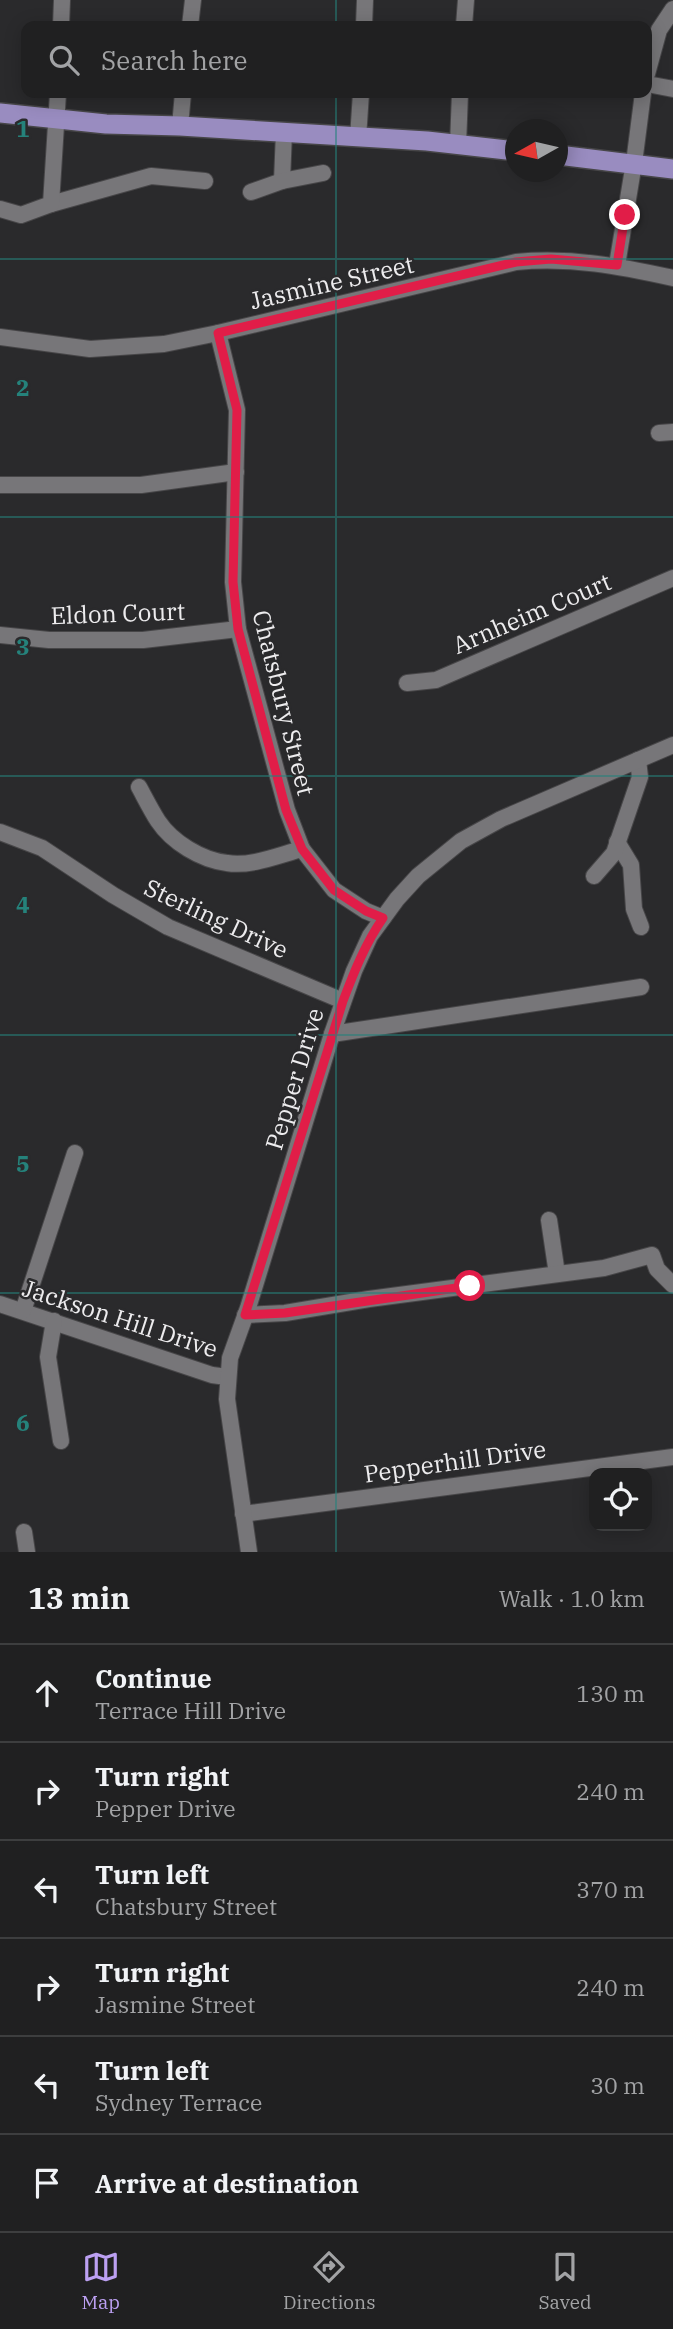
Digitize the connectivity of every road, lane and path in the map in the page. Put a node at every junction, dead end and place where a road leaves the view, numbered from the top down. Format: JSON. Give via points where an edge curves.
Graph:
{"nodes":[{"id":1,"x":62,"y":0,"type":"edge"},
{"id":2,"x":193,"y":0,"type":"edge"},
{"id":3,"x":365,"y":0,"type":"edge"},
{"id":4,"x":466,"y":0,"type":"edge"},
{"id":5,"x":673,"y":9,"type":"edge"},
{"id":6,"x":61,"y":21,"type":"edge"},
{"id":7,"x":191,"y":21,"type":"edge"},
{"id":8,"x":364,"y":21,"type":"edge"},
{"id":9,"x":464,"y":21,"type":"edge"},
{"id":10,"x":652,"y":56,"type":"edge"},
{"id":11,"x":652,"y":85,"type":"edge"},
{"id":12,"x":673,"y":89,"type":"edge"},
{"id":13,"x":58,"y":98,"type":"edge"},
{"id":14,"x":183,"y":98,"type":"edge"},
{"id":15,"x":361,"y":98,"type":"edge"},
{"id":16,"x":460,"y":98,"type":"edge"},
{"id":17,"x":642,"y":98,"type":"edge"},
{"id":18,"x":0,"y":113,"type":"edge"},
{"id":19,"x":56,"y":118,"type":"junction"},
{"id":20,"x":180,"y":126,"type":"junction"},
{"id":21,"x":284,"y":132,"type":"junction"},
{"id":22,"x":358,"y":138,"type":"junction"},
{"id":23,"x":457,"y":145,"type":"junction"},
{"id":24,"x":505,"y":149,"type":"edge"},
{"id":25,"x":568,"y":156,"type":"edge"},
{"id":26,"x":634,"y":163,"type":"junction"},
{"id":27,"x":673,"y":169,"type":"edge"},
{"id":28,"x":323,"y":173,"type":"dead end"},
{"id":29,"x":205,"y":181,"type":"dead end"},
{"id":30,"x":282,"y":181,"type":"junction"},
{"id":31,"x":251,"y":192,"type":"dead end"},
{"id":32,"x":51,"y":204,"type":"junction"},
{"id":33,"x":0,"y":209,"type":"edge"},
{"id":34,"x":617,"y":265,"type":"junction"},
{"id":35,"x":673,"y":278,"type":"edge"},
{"id":36,"x":218,"y":333,"type":"junction"},
{"id":37,"x":0,"y":337,"type":"edge"},
{"id":38,"x":236,"y":471,"type":"junction"},
{"id":39,"x":0,"y":485,"type":"edge"},
{"id":40,"x":673,"y":578,"type":"edge"},
{"id":41,"x":238,"y":629,"type":"junction"},
{"id":42,"x":0,"y":635,"type":"edge"},
{"id":43,"x":407,"y":683,"type":"dead end"},
{"id":44,"x":673,"y":745,"type":"edge"},
{"id":45,"x":638,"y":760,"type":"junction"},
{"id":46,"x":139,"y":787,"type":"dead end"},
{"id":47,"x":0,"y":832,"type":"edge"},
{"id":48,"x":617,"y":842,"type":"junction"},
{"id":49,"x":302,"y":849,"type":"junction"},
{"id":50,"x":594,"y":876,"type":"dead end"},
{"id":51,"x":383,"y":918,"type":"junction"},
{"id":52,"x":641,"y":927,"type":"dead end"},
{"id":53,"x":641,"y":987,"type":"dead end"},
{"id":54,"x":343,"y":1001,"type":"junction"},
{"id":55,"x":332,"y":1034,"type":"junction"},
{"id":56,"x":75,"y":1153,"type":"dead end"},
{"id":57,"x":549,"y":1220,"type":"dead end"},
{"id":58,"x":557,"y":1274,"type":"junction"},
{"id":59,"x":673,"y":1285,"type":"edge"},
{"id":60,"x":0,"y":1304,"type":"edge"},
{"id":61,"x":23,"y":1311,"type":"junction"},
{"id":62,"x":245,"y":1315,"type":"junction"},
{"id":63,"x":54,"y":1321,"type":"junction"},
{"id":64,"x":227,"y":1377,"type":"junction"},
{"id":65,"x":61,"y":1441,"type":"dead end"},
{"id":66,"x":673,"y":1457,"type":"edge"},
{"id":67,"x":243,"y":1514,"type":"junction"},
{"id":68,"x":24,"y":1532,"type":"dead end"},
{"id":69,"x":27,"y":1552,"type":"edge"},
{"id":70,"x":249,"y":1552,"type":"edge"}],
"edges":[{"from":1,"to":6,"type":"street"},
{"from":2,"to":7,"type":"street"},
{"from":3,"to":8,"type":"street"},
{"from":4,"to":9,"type":"street"},
{"from":5,"to":10,"type":"street","via":[[659,30]]},
{"from":11,"to":12,"type":"street"},
{"from":13,"to":19,"type":"street"},
{"from":14,"to":20,"type":"street"},
{"from":15,"to":22,"type":"street"},
{"from":16,"to":23,"type":"street"},
{"from":17,"to":26,"type":"street"},
{"from":18,"to":19,"type":"main road"},
{"from":19,"to":20,"type":"main road"},
{"from":19,"to":32,"type":"street"},
{"from":20,"to":21,"type":"main road"},
{"from":21,"to":22,"type":"main road"},
{"from":21,"to":30,"type":"street"},
{"from":22,"to":23,"type":"main road"},
{"from":23,"to":24,"type":"main road"},
{"from":25,"to":26,"type":"main road"},
{"from":26,"to":27,"type":"main road"},
{"from":26,"to":34,"type":"street"},
{"from":28,"to":30,"type":"street"},
{"from":29,"to":32,"type":"street","via":[[151,176]]},
{"from":30,"to":31,"type":"street"},
{"from":32,"to":33,"type":"street","via":[[21,215]]},
{"from":34,"to":35,"type":"street","name":"Jasmine Street"},
{"from":34,"to":36,"type":"street","name":"Jasmine Street","via":[[551,259],[516,262]]},
{"from":36,"to":37,"type":"street","name":"Jasmine Street","via":[[164,344],[90,349]]},
{"from":36,"to":38,"type":"street","name":"Chatsbury Street","via":[[237,410]]},
{"from":38,"to":39,"type":"street","via":[[141,485]]},
{"from":38,"to":41,"type":"street","name":"Chatsbury Street","via":[[233,582]]},
{"from":40,"to":43,"type":"street","name":"Arnheim Court","via":[[436,680]]},
{"from":41,"to":42,"type":"street","name":"Eldon Court","via":[[143,640]]},
{"from":41,"to":49,"type":"street","name":"Chatsbury Street","via":[[286,810]]},
{"from":44,"to":45,"type":"street","name":"Pepper Drive"},
{"from":45,"to":48,"type":"street","via":[[640,777]]},
{"from":45,"to":51,"type":"street","name":"Pepper Drive","via":[[461,841],[418,876]]},
{"from":46,"to":49,"type":"street","via":[[159,822],[177,841],[205,857],[228,864]]},
{"from":47,"to":54,"type":"street","name":"Sterling Drive","via":[[42,848],[168,927]]},
{"from":48,"to":50,"type":"street","via":[[614,853]]},
{"from":48,"to":52,"type":"street","via":[[631,865],[634,909]]},
{"from":49,"to":51,"type":"street","name":"Chatsbury Street","via":[[334,890]]},
{"from":51,"to":54,"type":"street","name":"Pepper Drive","via":[[370,936]]},
{"from":53,"to":55,"type":"street"},
{"from":54,"to":55,"type":"street","name":"Pepper Drive"},
{"from":55,"to":62,"type":"street","name":"Pepper Drive"},
{"from":56,"to":61,"type":"street"},
{"from":57,"to":58,"type":"street"},
{"from":58,"to":59,"type":"street","via":[[652,1255],[657,1269]]},
{"from":58,"to":62,"type":"street"},
{"from":60,"to":61,"type":"street","name":"Jackson Hill Drive"},
{"from":61,"to":63,"type":"street","name":"Jackson Hill Drive"},
{"from":62,"to":64,"type":"street","name":"Pepper Drive"},
{"from":63,"to":64,"type":"street","name":"Jackson Hill Drive"},
{"from":63,"to":65,"type":"street","via":[[48,1357]]},
{"from":64,"to":67,"type":"street","name":"Pepper Drive"},
{"from":66,"to":67,"type":"street","name":"Pepperhill Drive"},
{"from":67,"to":70,"type":"street","name":"Pepper Drive"},
{"from":68,"to":69,"type":"street"}]}
